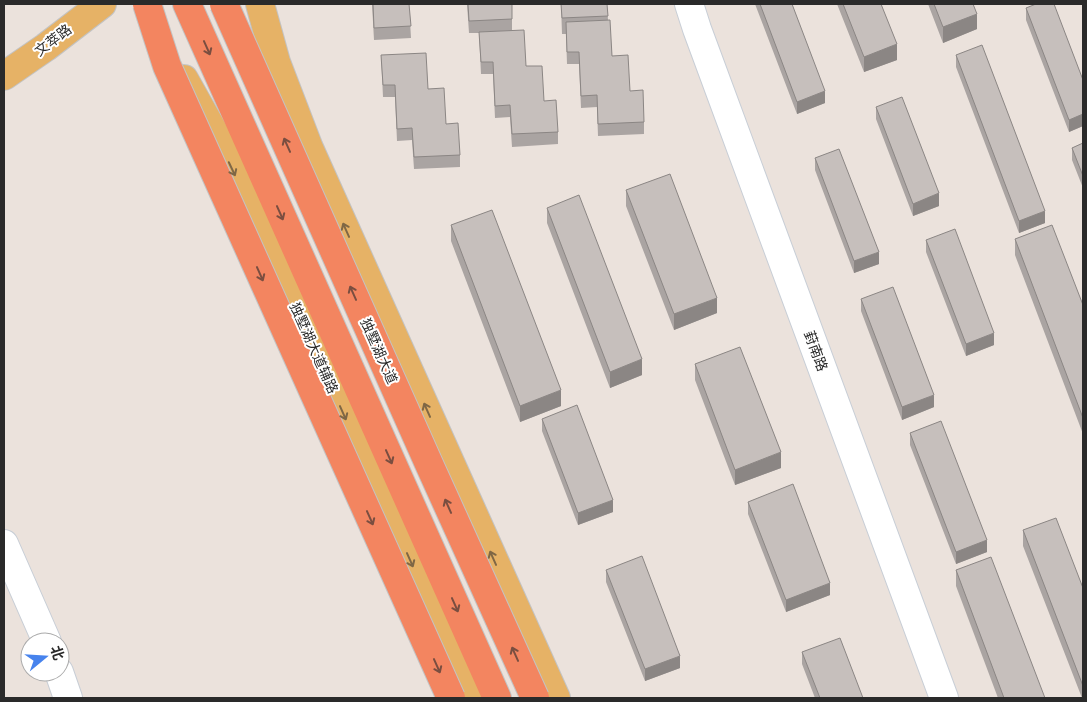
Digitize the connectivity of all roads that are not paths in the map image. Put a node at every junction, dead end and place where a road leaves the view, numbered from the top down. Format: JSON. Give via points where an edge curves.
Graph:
{"nodes":[{"id":1,"x":102,"y":4,"type":"edge"},
{"id":2,"x":141,"y":4,"type":"edge"},
{"id":3,"x":147,"y":4,"type":"edge"},
{"id":4,"x":187,"y":4,"type":"edge"},
{"id":5,"x":213,"y":4,"type":"edge"},
{"id":6,"x":224,"y":4,"type":"edge"},
{"id":7,"x":260,"y":4,"type":"edge"},
{"id":8,"x":689,"y":4,"type":"edge"},
{"id":9,"x":276,"y":62,"type":"junction"},
{"id":10,"x":4,"y":76,"type":"edge"},
{"id":11,"x":4,"y":544,"type":"edge"},
{"id":12,"x":43,"y":632,"type":"edge"},
{"id":13,"x":62,"y":682,"type":"edge"},
{"id":14,"x":68,"y":698,"type":"edge"},
{"id":15,"x":451,"y":698,"type":"edge"},
{"id":16,"x":473,"y":698,"type":"edge"},
{"id":17,"x":497,"y":698,"type":"edge"},
{"id":18,"x":535,"y":698,"type":"edge"},
{"id":19,"x":556,"y":698,"type":"edge"},
{"id":20,"x":944,"y":698,"type":"edge"}],
"edges":[{"from":1,"to":10,"type":"main road","name":"文萃路"},
{"from":2,"to":16,"type":"main road","name":"独墅湖大道辅路","one_way":true,"via":[[219,141]]},
{"from":3,"to":15,"type":"highway","one_way":true,"bridge":true,"via":[[166,66]]},
{"from":4,"to":17,"type":"highway","one_way":true},
{"from":5,"to":9,"type":"main road","via":[[249,28]]},
{"from":18,"to":6,"type":"highway","name":"独墅湖大道","one_way":true,"bridge":true},
{"from":7,"to":9,"type":"main road"},
{"from":8,"to":20,"type":"street","name":"葑南路"},
{"from":19,"to":9,"type":"main road","one_way":true,"via":[[309,148]]},
{"from":11,"to":12,"type":"street"},
{"from":13,"to":14,"type":"street"}]}
